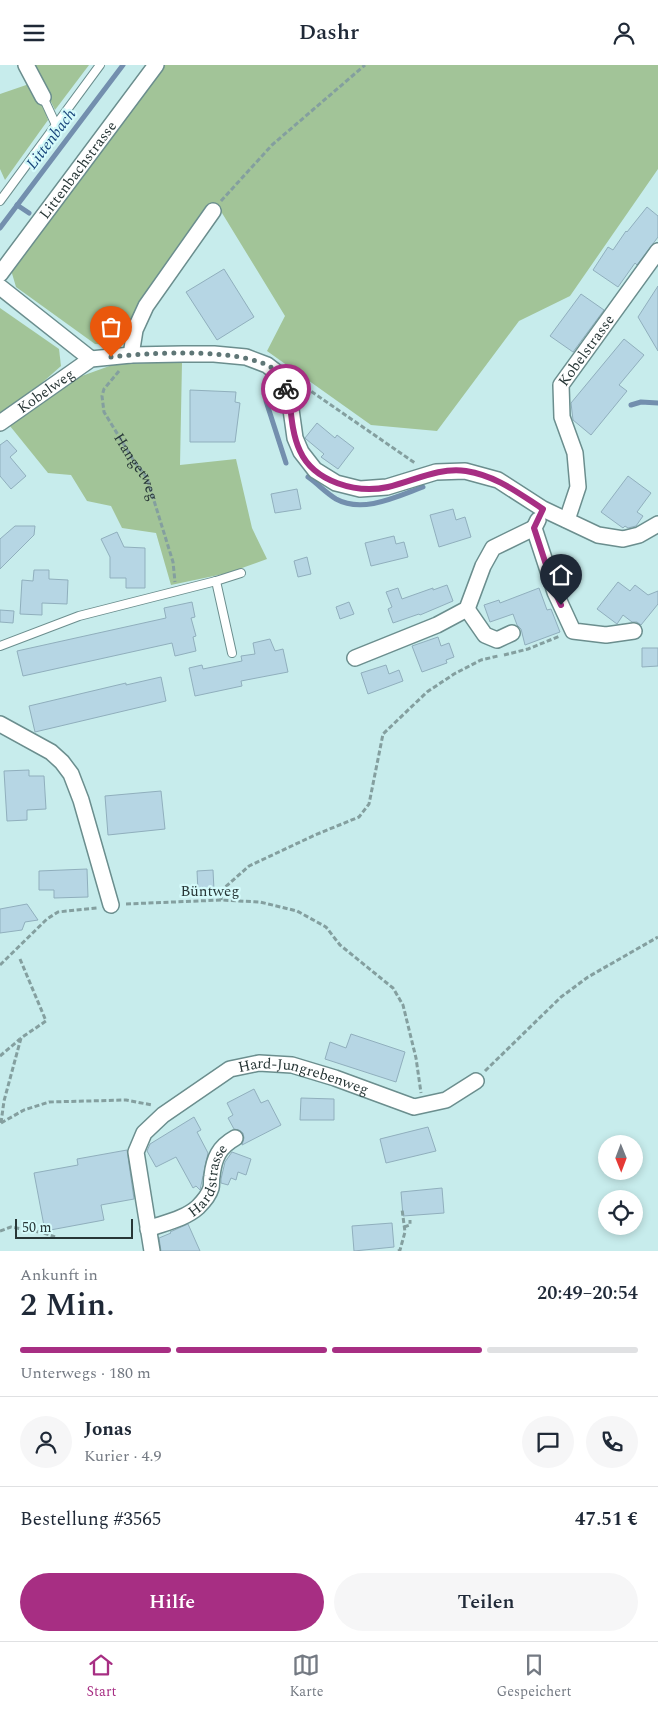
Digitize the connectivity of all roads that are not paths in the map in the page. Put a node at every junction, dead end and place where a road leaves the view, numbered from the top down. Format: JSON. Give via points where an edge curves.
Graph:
{"nodes":[{"id":1,"x":26,"y":65,"type":"edge"},
{"id":2,"x":100,"y":65,"type":"edge"},
{"id":3,"x":156,"y":65,"type":"edge"},
{"id":4,"x":43,"y":97,"type":"joint"},
{"id":5,"x":56,"y":125,"type":"junction"},
{"id":6,"x":0,"y":201,"type":"edge"},
{"id":7,"x":212,"y":211,"type":"road end"},
{"id":8,"x":658,"y":251,"type":"edge"},
{"id":9,"x":0,"y":274,"type":"edge"},
{"id":10,"x":0,"y":287,"type":"edge"},
{"id":11,"x":131,"y":355,"type":"junction"},
{"id":12,"x":91,"y":359,"type":"junction"},
{"id":13,"x":0,"y":423,"type":"edge"},
{"id":14,"x":543,"y":509,"type":"junction"},
{"id":15,"x":567,"y":521,"type":"junction"},
{"id":16,"x":658,"y":525,"type":"edge"},
{"id":17,"x":534,"y":528,"type":"junction"},
{"id":18,"x":241,"y":573,"type":"dead end"},
{"id":19,"x":216,"y":581,"type":"junction"},
{"id":20,"x":468,"y":609,"type":"junction"},
{"id":21,"x":634,"y":631,"type":"dead end"},
{"id":22,"x":512,"y":633,"type":"dead end"},
{"id":23,"x":0,"y":646,"type":"edge"},
{"id":24,"x":232,"y":653,"type":"dead end"},
{"id":25,"x":355,"y":658,"type":"dead end"},
{"id":26,"x":0,"y":724,"type":"edge"},
{"id":27,"x":111,"y":905,"type":"road end"},
{"id":28,"x":476,"y":1081,"type":"road end"},
{"id":29,"x":235,"y":1137,"type":"dead end"},
{"id":30,"x":148,"y":1229,"type":"junction"},
{"id":31,"x":152,"y":1251,"type":"edge"}],
"edges":[{"from":1,"to":4,"type":"street"},
{"from":2,"to":5,"type":"lane"},
{"from":3,"to":9,"type":"street","name":"Littenbachstrasse"},
{"from":4,"to":5,"type":"lane"},
{"from":5,"to":6,"type":"lane"},
{"from":7,"to":11,"type":"street","via":[[146,306],[135,330]]},
{"from":8,"to":15,"type":"street","name":"Kobelstrasse","via":[[561,385],[562,417],[575,453],[578,487]]},
{"from":10,"to":12,"type":"street"},
{"from":11,"to":12,"type":"street"},
{"from":11,"to":14,"type":"street","via":[[214,354],[246,357],[267,365],[280,375],[289,395],[295,437],[301,452],[314,470],[336,483],[360,489],[387,487],[436,472],[465,471],[498,480]]},
{"from":12,"to":13,"type":"street","name":"Kobelweg"},
{"from":14,"to":15,"type":"street"},
{"from":14,"to":17,"type":"street"},
{"from":15,"to":16,"type":"street","via":[[598,535],[623,539]]},
{"from":17,"to":20,"type":"street","via":[[493,548]]},
{"from":17,"to":21,"type":"street","via":[[555,592],[573,631],[606,635]]},
{"from":18,"to":19,"type":"lane"},
{"from":19,"to":23,"type":"lane","via":[[79,616]]},
{"from":19,"to":24,"type":"lane"},
{"from":20,"to":22,"type":"street","via":[[485,635],[496,640]]},
{"from":20,"to":25,"type":"street","via":[[438,625]]},
{"from":26,"to":27,"type":"street","via":[[51,752],[71,774]]},
{"from":28,"to":30,"type":"street","name":"Hard-Jungrebenweg","via":[[446,1100],[414,1107],[292,1065],[260,1063],[230,1069],[163,1115],[144,1133],[136,1152]]},
{"from":29,"to":30,"type":"street","name":"Hardstrasse","via":[[219,1152],[211,1189],[196,1209]]},
{"from":30,"to":31,"type":"street","name":"Hard-Jungrebenweg"}]}
